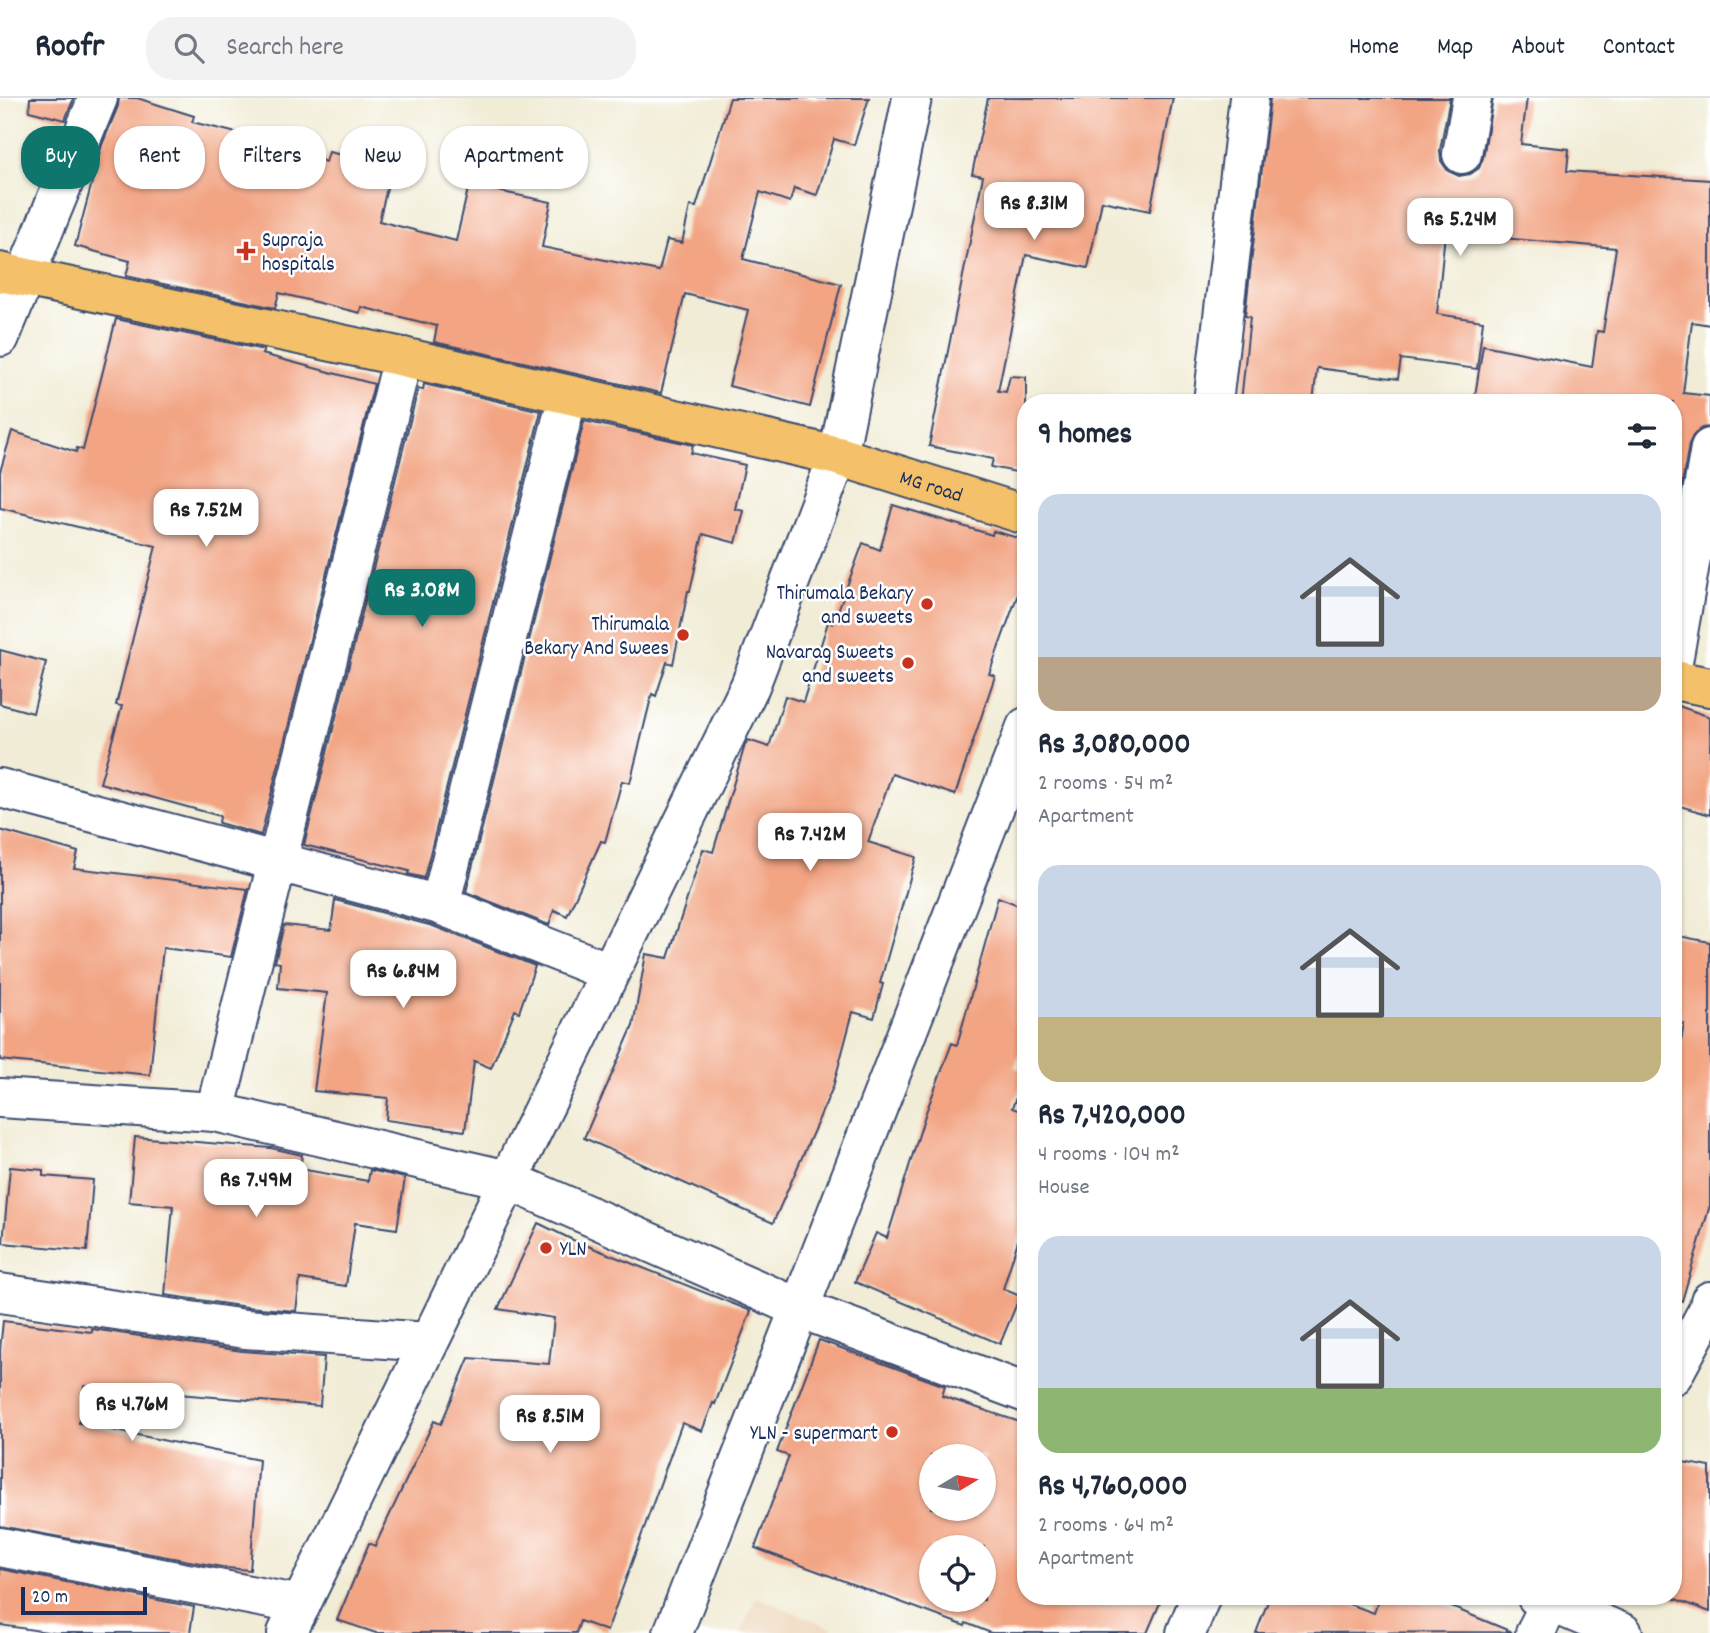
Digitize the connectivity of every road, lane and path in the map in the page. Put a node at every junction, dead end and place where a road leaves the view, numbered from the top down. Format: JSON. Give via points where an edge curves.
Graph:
{"nodes":[{"id":1,"x":98,"y":98,"type":"edge"},
{"id":2,"x":912,"y":98,"type":"edge"},
{"id":3,"x":1249,"y":98,"type":"edge"},
{"id":4,"x":1472,"y":98,"type":"edge"},
{"id":5,"x":1462,"y":153,"type":"dead end"},
{"id":6,"x":13,"y":275,"type":"edge"},
{"id":7,"x":0,"y":337,"type":"edge"},
{"id":8,"x":402,"y":357,"type":"junction"},
{"id":9,"x":1214,"y":394,"type":"edge"},
{"id":10,"x":568,"y":395,"type":"junction"},
{"id":11,"x":1710,"y":447,"type":"edge"},
{"id":12,"x":838,"y":456,"type":"junction"},
{"id":13,"x":1017,"y":512,"type":"edge"},
{"id":14,"x":1682,"y":610,"type":"edge"},
{"id":15,"x":1682,"y":682,"type":"edge"},
{"id":16,"x":1710,"y":687,"type":"edge"},
{"id":17,"x":1017,"y":750,"type":"edge"},
{"id":18,"x":0,"y":788,"type":"edge"},
{"id":19,"x":278,"y":862,"type":"junction"},
{"id":20,"x":440,"y":905,"type":"junction"},
{"id":21,"x":609,"y":972,"type":"junction"},
{"id":22,"x":0,"y":1098,"type":"edge"},
{"id":23,"x":215,"y":1112,"type":"junction"},
{"id":24,"x":508,"y":1180,"type":"junction"},
{"id":25,"x":0,"y":1293,"type":"edge"},
{"id":26,"x":1709,"y":1307,"type":"edge"},
{"id":27,"x":801,"y":1310,"type":"junction"},
{"id":28,"x":428,"y":1342,"type":"junction"},
{"id":29,"x":1682,"y":1358,"type":"edge"},
{"id":30,"x":1017,"y":1389,"type":"edge"},
{"id":31,"x":0,"y":1547,"type":"edge"},
{"id":32,"x":1197,"y":1605,"type":"edge"},
{"id":33,"x":1544,"y":1607,"type":"edge"},
{"id":34,"x":294,"y":1619,"type":"edge"},
{"id":35,"x":673,"y":1633,"type":"edge"},
{"id":36,"x":1186,"y":1633,"type":"edge"},
{"id":37,"x":1623,"y":1633,"type":"edge"}],
"edges":[{"from":1,"to":6,"type":"street"},
{"from":2,"to":12,"type":"street"},
{"from":3,"to":9,"type":"street"},
{"from":4,"to":5,"type":"street"},
{"from":6,"to":7,"type":"street"},
{"from":6,"to":8,"type":"main road","name":"MG road"},
{"from":8,"to":10,"type":"main road","name":"MG road"},
{"from":8,"to":19,"type":"street"},
{"from":10,"to":12,"type":"main road","name":"MG road"},
{"from":10,"to":20,"type":"street"},
{"from":11,"to":14,"type":"street"},
{"from":12,"to":13,"type":"main road","name":"MG road"},
{"from":12,"to":21,"type":"street","via":[[750,686]]},
{"from":15,"to":16,"type":"main road"},
{"from":17,"to":27,"type":"street"},
{"from":18,"to":19,"type":"street"},
{"from":19,"to":20,"type":"street"},
{"from":19,"to":23,"type":"street"},
{"from":20,"to":21,"type":"street"},
{"from":21,"to":24,"type":"street"},
{"from":22,"to":23,"type":"street"},
{"from":23,"to":24,"type":"street"},
{"from":24,"to":27,"type":"street"},
{"from":24,"to":28,"type":"street"},
{"from":25,"to":28,"type":"street","via":[[244,1329]]},
{"from":26,"to":29,"type":"street"},
{"from":27,"to":30,"type":"street"},
{"from":27,"to":35,"type":"street"},
{"from":28,"to":34,"type":"street"},
{"from":31,"to":34,"type":"street"},
{"from":32,"to":36,"type":"street"},
{"from":33,"to":37,"type":"street"}]}
